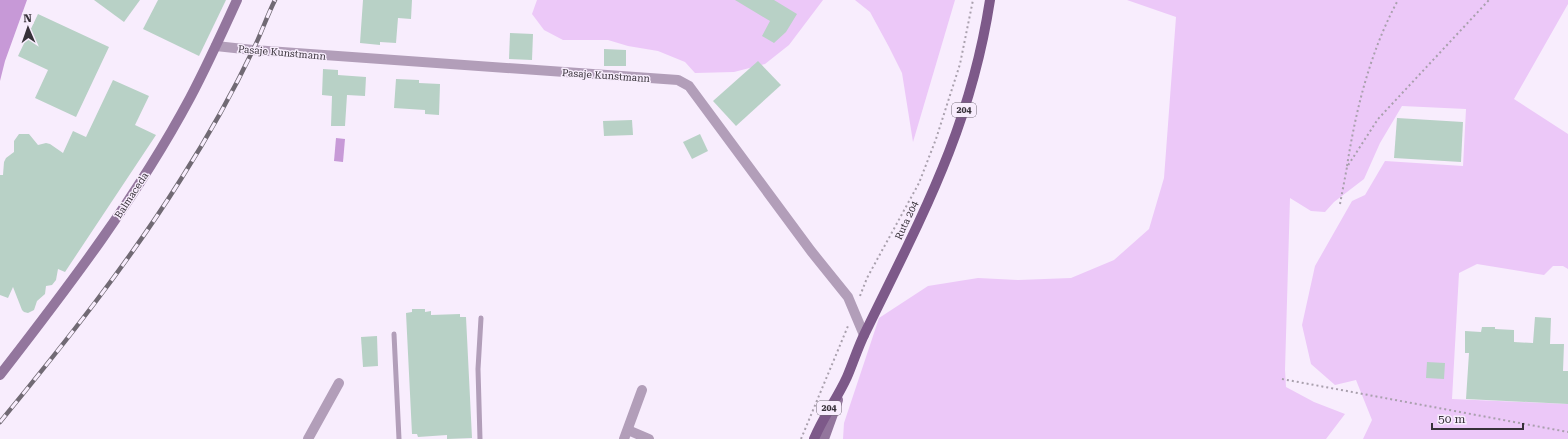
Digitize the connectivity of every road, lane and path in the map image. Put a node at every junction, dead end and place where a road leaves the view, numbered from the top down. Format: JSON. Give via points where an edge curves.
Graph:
{"nodes":[{"id":1,"x":237,"y":0,"type":"edge"},
{"id":2,"x":973,"y":0,"type":"edge"},
{"id":3,"x":990,"y":0,"type":"edge"},
{"id":4,"x":1398,"y":0,"type":"edge"},
{"id":5,"x":1489,"y":0,"type":"edge"},
{"id":6,"x":216,"y":46,"type":"junction"},
{"id":7,"x":1347,"y":167,"type":"junction"},
{"id":8,"x":1340,"y":204,"type":"dead end"},
{"id":9,"x":854,"y":311,"type":"junction"},
{"id":10,"x":481,"y":318,"type":"dead end"},
{"id":11,"x":394,"y":334,"type":"dead end"},
{"id":12,"x":864,"y":335,"type":"junction"},
{"id":13,"x":0,"y":375,"type":"edge"},
{"id":14,"x":846,"y":378,"type":"junction"},
{"id":15,"x":1282,"y":379,"type":"dead end"},
{"id":16,"x":339,"y":383,"type":"dead end"},
{"id":17,"x":642,"y":390,"type":"dead end"},
{"id":18,"x":1568,"y":432,"type":"edge"},
{"id":19,"x":626,"y":435,"type":"edge"},
{"id":20,"x":308,"y":439,"type":"edge"},
{"id":21,"x":399,"y":439,"type":"edge"},
{"id":22,"x":480,"y":439,"type":"edge"},
{"id":23,"x":649,"y":439,"type":"edge"},
{"id":24,"x":801,"y":439,"type":"edge"},
{"id":25,"x":814,"y":439,"type":"edge"},
{"id":26,"x":824,"y":439,"type":"edge"}],
"edges":[{"from":1,"to":6,"type":"main road","name":"Balmaceda"},
{"from":2,"to":9,"type":"path","via":[[960,64],[936,139],[919,183],[867,278]]},
{"from":3,"to":12,"type":"main road","name":"Ruta 204","number":"204","via":[[971,87],[949,152]]},
{"from":4,"to":7,"type":"path","via":[[1384,29],[1365,82]]},
{"from":5,"to":7,"type":"path","via":[[1378,119]]},
{"from":6,"to":9,"type":"street","name":"Pasaje Kunstmann","via":[[678,80],[690,86],[837,281]]},
{"from":6,"to":13,"type":"main road","name":"Balmaceda","via":[[182,112],[125,206],[62,295]]},
{"from":7,"to":8,"type":"path"},
{"from":9,"to":12,"type":"street","name":"Pasaje Kunstmann"},
{"from":9,"to":24,"type":"path"},
{"from":10,"to":22,"type":"lane","via":[[478,369]]},
{"from":11,"to":21,"type":"lane"},
{"from":12,"to":14,"type":"main road","name":"Ruta 204","number":"204"},
{"from":14,"to":25,"type":"main road","name":"Ruta 204","number":"204"},
{"from":14,"to":26,"type":"main road"},
{"from":15,"to":18,"type":"path"},
{"from":16,"to":20,"type":"street"},
{"from":17,"to":19,"type":"street"},
{"from":19,"to":23,"type":"street"}]}
